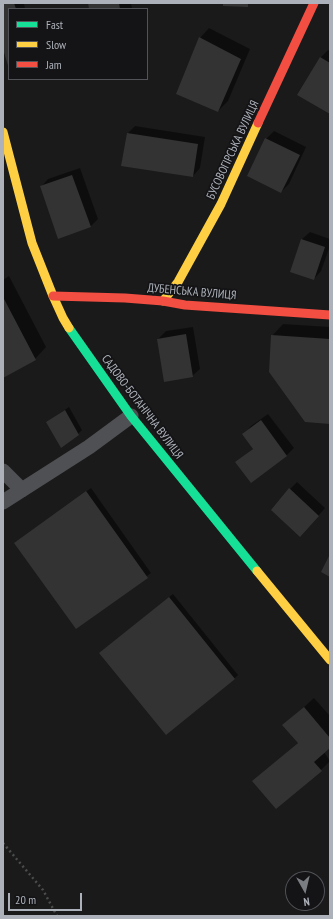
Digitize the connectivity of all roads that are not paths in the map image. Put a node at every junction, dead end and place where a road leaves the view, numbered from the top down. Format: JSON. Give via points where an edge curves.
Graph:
{"nodes":[{"id":1,"x":314,"y":3,"type":"edge"},
{"id":2,"x":3,"y":132,"type":"edge"},
{"id":3,"x":53,"y":296,"type":"junction"},
{"id":4,"x":163,"y":301,"type":"junction"},
{"id":5,"x":330,"y":315,"type":"edge"},
{"id":6,"x":131,"y":416,"type":"junction"},
{"id":7,"x":3,"y":471,"type":"edge"},
{"id":8,"x":22,"y":490,"type":"junction"},
{"id":9,"x":3,"y":502,"type":"edge"},
{"id":10,"x":330,"y":660,"type":"edge"}],
"edges":[{"from":1,"to":4,"type":"street","name":"БУСОВОГІРСЬКА ВУЛИЦЯ","via":[[221,204],[178,282]]},
{"from":2,"to":3,"type":"street","name":"САДОВО-БОТАНІЧНА ВУЛИЦЯ","via":[[32,243]]},
{"from":3,"to":4,"type":"street","name":"ДУБЕНСЬКА ВУЛИЦЯ"},
{"from":3,"to":6,"type":"street","name":"САДОВО-БОТАНІЧНА ВУЛИЦЯ","via":[[74,336]]},
{"from":4,"to":5,"type":"street","name":"ДУБЕНСЬКА ВУЛИЦЯ"},
{"from":6,"to":8,"type":"lane","via":[[89,447]]},
{"from":6,"to":10,"type":"street","name":"САДОВО-БОТАНІЧНА ВУЛИЦЯ"},
{"from":7,"to":8,"type":"lane"},
{"from":8,"to":9,"type":"lane"}]}
